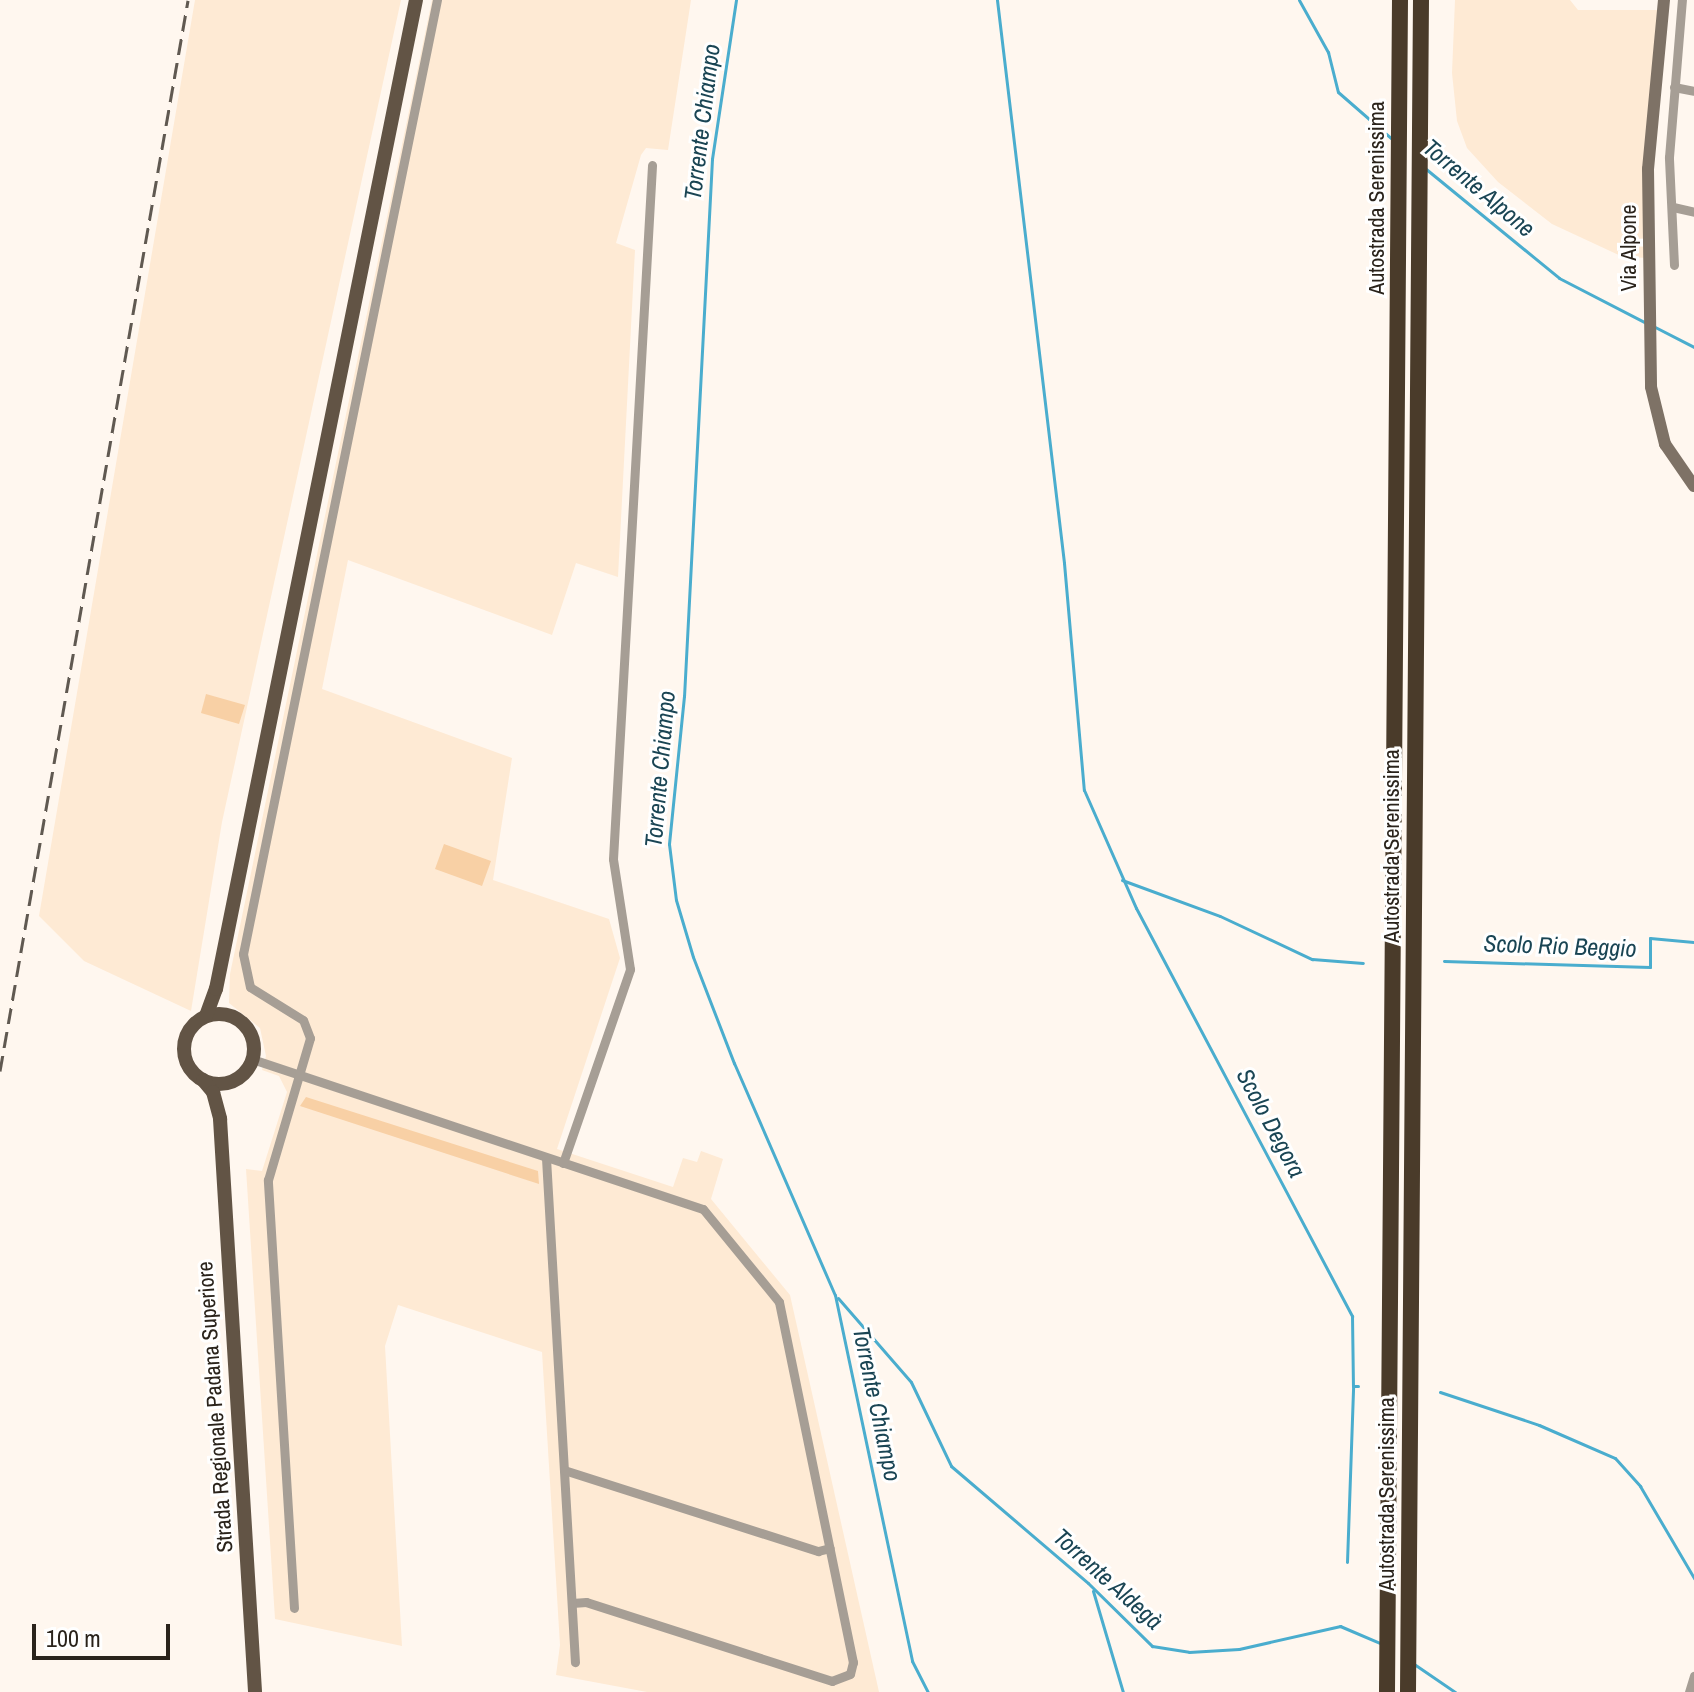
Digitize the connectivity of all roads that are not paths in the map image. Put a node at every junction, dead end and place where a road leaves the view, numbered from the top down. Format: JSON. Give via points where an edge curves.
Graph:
{"nodes":[{"id":1,"x":416,"y":0,"type":"edge"},
{"id":2,"x":437,"y":0,"type":"edge"},
{"id":3,"x":1400,"y":0,"type":"edge"},
{"id":4,"x":1421,"y":0,"type":"edge"},
{"id":5,"x":1664,"y":0,"type":"edge"},
{"id":6,"x":1682,"y":0,"type":"edge"},
{"id":7,"x":1674,"y":87,"type":"junction"},
{"id":8,"x":1694,"y":91,"type":"edge"},
{"id":9,"x":652,"y":165,"type":"dead end"},
{"id":10,"x":1673,"y":207,"type":"junction"},
{"id":11,"x":1694,"y":212,"type":"edge"},
{"id":12,"x":1674,"y":265,"type":"dead end"},
{"id":13,"x":1694,"y":486,"type":"edge"},
{"id":14,"x":221,"y":961,"type":"junction"},
{"id":15,"x":229,"y":1015,"type":"junction"},
{"id":16,"x":206,"y":1016,"type":"junction"},
{"id":17,"x":252,"y":1059,"type":"junction"},
{"id":18,"x":300,"y":1076,"type":"junction"},
{"id":19,"x":236,"y":1079,"type":"junction"},
{"id":20,"x":203,"y":1080,"type":"junction"},
{"id":21,"x":220,"y":1119,"type":"junction"},
{"id":22,"x":546,"y":1158,"type":"junction"},
{"id":23,"x":563,"y":1163,"type":"junction"},
{"id":24,"x":564,"y":1470,"type":"junction"},
{"id":25,"x":830,"y":1548,"type":"junction"},
{"id":26,"x":572,"y":1603,"type":"junction"},
{"id":27,"x":294,"y":1608,"type":"dead end"},
{"id":28,"x":575,"y":1662,"type":"dead end"},
{"id":29,"x":1694,"y":1676,"type":"edge"},
{"id":30,"x":1408,"y":1685,"type":"edge"},
{"id":31,"x":255,"y":1692,"type":"edge"},
{"id":32,"x":1387,"y":1692,"type":"edge"},
{"id":33,"x":1689,"y":1692,"type":"edge"}],
"edges":[{"from":1,"to":14,"type":"main road"},
{"from":2,"to":18,"type":"street","via":[[243,954],[250,987],[303,1020],[310,1038]]},
{"from":3,"to":32,"type":"highway","name":"Autostrada Serenissima"},
{"from":4,"to":30,"type":"highway","name":"Autostrada Serenissima"},
{"from":5,"to":13,"type":"main road","name":"Via Alpone","via":[[1648,169],[1651,372],[1658,427]]},
{"from":6,"to":7,"type":"street"},
{"from":7,"to":8,"type":"street"},
{"from":7,"to":10,"type":"street","via":[[1669,157]]},
{"from":9,"to":23,"type":"street","via":[[613,859],[630,969]]},
{"from":10,"to":11,"type":"street"},
{"from":10,"to":12,"type":"street"},
{"from":14,"to":15,"type":"main road","via":[[219,993]]},
{"from":14,"to":16,"type":"main road"},
{"from":15,"to":16,"type":"main road"},
{"from":15,"to":17,"type":"main road","via":[[247,1027]]},
{"from":16,"to":20,"type":"main road","via":[[184,1041],[187,1064]]},
{"from":17,"to":18,"type":"street"},
{"from":17,"to":19,"type":"main road"},
{"from":18,"to":22,"type":"street"},
{"from":18,"to":27,"type":"street","via":[[268,1180]]},
{"from":19,"to":20,"type":"main road","via":[[220,1084]]},
{"from":19,"to":21,"type":"main road","name":"Strada Regionale Padana Superiore","via":[[224,1092]]},
{"from":20,"to":21,"type":"main road","name":"Strada Regionale Padana Superiore"},
{"from":21,"to":31,"type":"main road","name":"Strada Regionale Padana Superiore"},
{"from":22,"to":23,"type":"street"},
{"from":22,"to":24,"type":"street"},
{"from":23,"to":25,"type":"street","via":[[703,1209],[779,1302]]},
{"from":24,"to":25,"type":"street","via":[[818,1551]]},
{"from":24,"to":26,"type":"street"},
{"from":25,"to":26,"type":"street","via":[[853,1662],[850,1674],[832,1681],[586,1602]]},
{"from":26,"to":28,"type":"street"},
{"from":29,"to":33,"type":"street"}]}
